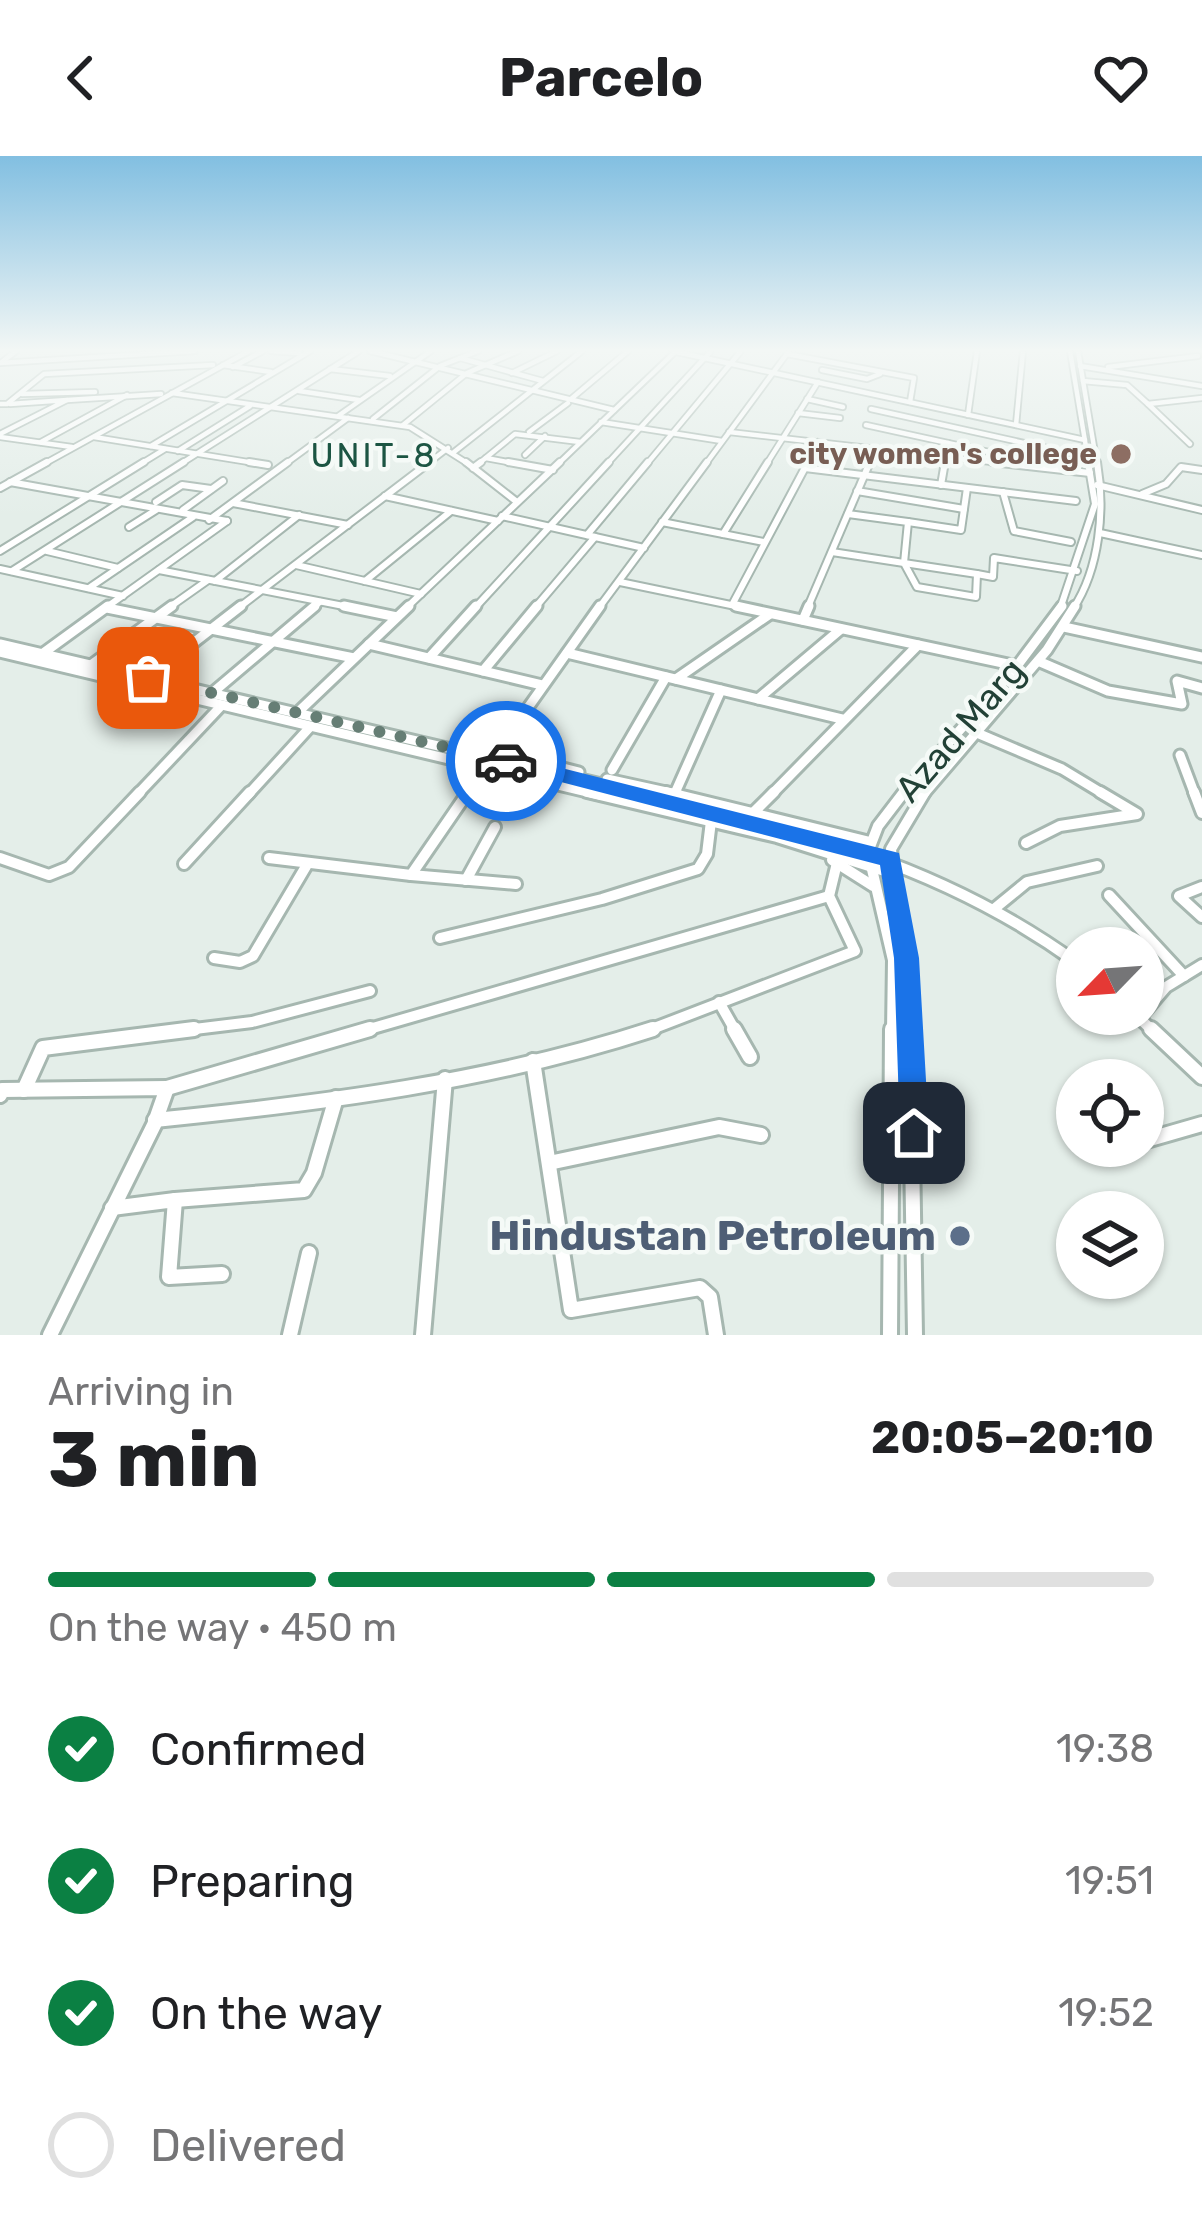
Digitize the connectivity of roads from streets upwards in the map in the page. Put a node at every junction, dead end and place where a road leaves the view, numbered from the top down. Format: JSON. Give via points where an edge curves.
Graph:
{"nodes":[{"id":1,"x":56,"y":406,"type":"edge"},
{"id":2,"x":107,"y":406,"type":"edge"},
{"id":3,"x":140,"y":406,"type":"edge"},
{"id":4,"x":149,"y":406,"type":"edge"},
{"id":5,"x":220,"y":406,"type":"edge"},
{"id":6,"x":249,"y":406,"type":"edge"},
{"id":7,"x":267,"y":406,"type":"edge"},
{"id":8,"x":351,"y":406,"type":"edge"},
{"id":9,"x":390,"y":406,"type":"edge"},
{"id":10,"x":426,"y":406,"type":"edge"},
{"id":11,"x":509,"y":406,"type":"edge"},
{"id":12,"x":563,"y":406,"type":"edge"},
{"id":13,"x":594,"y":406,"type":"edge"},
{"id":14,"x":618,"y":406,"type":"edge"},
{"id":15,"x":660,"y":406,"type":"edge"},
{"id":16,"x":696,"y":406,"type":"edge"},
{"id":17,"x":748,"y":406,"type":"edge"},
{"id":18,"x":803,"y":406,"type":"edge"},
{"id":19,"x":838,"y":406,"type":"edge"},
{"id":20,"x":872,"y":406,"type":"edge"},
{"id":21,"x":928,"y":406,"type":"edge"},
{"id":22,"x":969,"y":406,"type":"edge"},
{"id":23,"x":1018,"y":406,"type":"edge"},
{"id":24,"x":1081,"y":406,"type":"edge"},
{"id":25,"x":1086,"y":406,"type":"edge"},
{"id":26,"x":1150,"y":406,"type":"edge"},
{"id":27,"x":275,"y":407,"type":"junction"},
{"id":28,"x":842,"y":407,"type":"dead end"},
{"id":29,"x":871,"y":409,"type":"junction"},
{"id":30,"x":614,"y":410,"type":"junction"},
{"id":31,"x":798,"y":412,"type":"junction"},
{"id":32,"x":968,"y":415,"type":"junction"},
{"id":33,"x":338,"y":416,"type":"junction"},
{"id":34,"x":349,"y":418,"type":"junction"},
{"id":35,"x":840,"y":418,"type":"dead end"},
{"id":36,"x":371,"y":421,"type":"junction"},
{"id":37,"x":601,"y":422,"type":"junction"},
{"id":38,"x":403,"y":425,"type":"junction"},
{"id":39,"x":1016,"y":425,"type":"junction"},
{"id":40,"x":640,"y":428,"type":"junction"},
{"id":41,"x":729,"y":432,"type":"junction"},
{"id":42,"x":528,"y":433,"type":"junction"},
{"id":43,"x":673,"y":433,"type":"junction"},
{"id":44,"x":908,"y":434,"type":"junction"},
{"id":45,"x":0,"y":436,"type":"edge"},
{"id":46,"x":545,"y":436,"type":"junction"},
{"id":47,"x":94,"y":437,"type":"junction"},
{"id":48,"x":782,"y":438,"type":"junction"},
{"id":49,"x":1085,"y":440,"type":"junction"},
{"id":50,"x":722,"y":441,"type":"junction"},
{"id":51,"x":41,"y":442,"type":"junction"},
{"id":52,"x":580,"y":442,"type":"junction"},
{"id":53,"x":818,"y":442,"type":"junction"},
{"id":54,"x":948,"y":443,"type":"junction"},
{"id":55,"x":1190,"y":444,"type":"dead end"},
{"id":56,"x":151,"y":446,"type":"junction"},
{"id":57,"x":70,"y":447,"type":"junction"},
{"id":58,"x":165,"y":449,"type":"junction"},
{"id":59,"x":875,"y":449,"type":"junction"},
{"id":60,"x":451,"y":450,"type":"junction"},
{"id":61,"x":178,"y":451,"type":"junction"},
{"id":62,"x":1179,"y":451,"type":"dead end"},
{"id":63,"x":897,"y":452,"type":"junction"},
{"id":64,"x":200,"y":454,"type":"junction"},
{"id":65,"x":525,"y":455,"type":"dead end"},
{"id":66,"x":943,"y":457,"type":"junction"},
{"id":67,"x":1087,"y":457,"type":"junction"},
{"id":68,"x":486,"y":458,"type":"junction"},
{"id":69,"x":268,"y":464,"type":"dead end"},
{"id":70,"x":1181,"y":466,"type":"junction"},
{"id":71,"x":472,"y":468,"type":"junction"},
{"id":72,"x":805,"y":468,"type":"junction"},
{"id":73,"x":1052,"y":469,"type":"junction"},
{"id":74,"x":553,"y":470,"type":"junction"},
{"id":75,"x":1202,"y":470,"type":"edge"},
{"id":76,"x":1085,"y":473,"type":"junction"},
{"id":77,"x":864,"y":476,"type":"junction"},
{"id":78,"x":223,"y":482,"type":"dead end"},
{"id":79,"x":3,"y":484,"type":"edge"},
{"id":80,"x":937,"y":485,"type":"junction"},
{"id":81,"x":967,"y":488,"type":"junction"},
{"id":82,"x":1097,"y":488,"type":"junction"},
{"id":83,"x":210,"y":490,"type":"junction"},
{"id":84,"x":857,"y":491,"type":"junction"},
{"id":85,"x":1003,"y":492,"type":"junction"},
{"id":86,"x":1136,"y":495,"type":"junction"},
{"id":87,"x":385,"y":496,"type":"junction"},
{"id":88,"x":86,"y":498,"type":"junction"},
{"id":89,"x":1056,"y":499,"type":"junction"},
{"id":90,"x":236,"y":500,"type":"junction"},
{"id":91,"x":1076,"y":501,"type":"dead end"},
{"id":92,"x":518,"y":502,"type":"junction"},
{"id":93,"x":931,"y":503,"type":"junction"},
{"id":94,"x":120,"y":504,"type":"junction"},
{"id":95,"x":156,"y":506,"type":"junction"},
{"id":96,"x":964,"y":509,"type":"junction"},
{"id":97,"x":183,"y":510,"type":"dead end"},
{"id":98,"x":451,"y":511,"type":"junction"},
{"id":99,"x":1202,"y":511,"type":"edge"},
{"id":100,"x":299,"y":514,"type":"junction"},
{"id":101,"x":848,"y":514,"type":"junction"},
{"id":102,"x":193,"y":517,"type":"junction"},
{"id":103,"x":500,"y":519,"type":"junction"},
{"id":104,"x":209,"y":520,"type":"junction"},
{"id":105,"x":662,"y":522,"type":"junction"},
{"id":106,"x":908,"y":522,"type":"junction"},
{"id":107,"x":348,"y":525,"type":"junction"},
{"id":108,"x":129,"y":527,"type":"dead end"},
{"id":109,"x":550,"y":527,"type":"junction"},
{"id":110,"x":1100,"y":533,"type":"junction"},
{"id":111,"x":723,"y":534,"type":"junction"},
{"id":112,"x":591,"y":536,"type":"junction"},
{"id":113,"x":764,"y":542,"type":"junction"},
{"id":114,"x":1071,"y":542,"type":"dead end"},
{"id":115,"x":644,"y":548,"type":"junction"},
{"id":116,"x":47,"y":550,"type":"junction"},
{"id":117,"x":0,"y":551,"type":"edge"},
{"id":118,"x":832,"y":551,"type":"junction"},
{"id":119,"x":1202,"y":555,"type":"edge"},
{"id":120,"x":904,"y":563,"type":"junction"},
{"id":121,"x":296,"y":565,"type":"junction"},
{"id":122,"x":0,"y":568,"type":"edge"},
{"id":123,"x":118,"y":568,"type":"junction"},
{"id":124,"x":159,"y":570,"type":"junction"},
{"id":125,"x":12,"y":571,"type":"junction"},
{"id":126,"x":1077,"y":571,"type":"junction"},
{"id":127,"x":977,"y":574,"type":"junction"},
{"id":128,"x":212,"y":580,"type":"junction"},
{"id":129,"x":365,"y":580,"type":"junction"},
{"id":130,"x":620,"y":582,"type":"junction"},
{"id":131,"x":89,"y":588,"type":"junction"},
{"id":132,"x":262,"y":590,"type":"junction"},
{"id":133,"x":421,"y":594,"type":"junction"},
{"id":134,"x":123,"y":596,"type":"junction"},
{"id":135,"x":320,"y":602,"type":"junction"},
{"id":136,"x":732,"y":605,"type":"junction"},
{"id":137,"x":106,"y":608,"type":"junction"},
{"id":138,"x":771,"y":614,"type":"junction"},
{"id":139,"x":397,"y":617,"type":"junction"},
{"id":140,"x":156,"y":618,"type":"junction"},
{"id":141,"x":803,"y":620,"type":"junction"},
{"id":142,"x":1064,"y":627,"type":"junction"},
{"id":143,"x":212,"y":629,"type":"junction"},
{"id":144,"x":842,"y":629,"type":"junction"},
{"id":145,"x":274,"y":642,"type":"junction"},
{"id":146,"x":369,"y":644,"type":"junction"},
{"id":147,"x":918,"y":645,"type":"junction"},
{"id":148,"x":0,"y":648,"type":"edge"},
{"id":149,"x":567,"y":653,"type":"junction"},
{"id":150,"x":42,"y":654,"type":"junction"},
{"id":151,"x":1202,"y":657,"type":"edge"},
{"id":152,"x":354,"y":658,"type":"junction"},
{"id":153,"x":429,"y":658,"type":"junction"},
{"id":154,"x":1038,"y":662,"type":"junction"},
{"id":155,"x":90,"y":665,"type":"junction"},
{"id":156,"x":1017,"y":666,"type":"junction"},
{"id":157,"x":483,"y":670,"type":"junction"},
{"id":158,"x":148,"y":678,"type":"junction"},
{"id":159,"x":671,"y":678,"type":"junction"},
{"id":160,"x":542,"y":685,"type":"junction"},
{"id":161,"x":1202,"y":688,"type":"edge"},
{"id":162,"x":721,"y":690,"type":"junction"},
{"id":163,"x":211,"y":694,"type":"junction"},
{"id":164,"x":758,"y":699,"type":"junction"},
{"id":165,"x":221,"y":706,"type":"junction"},
{"id":166,"x":295,"y":715,"type":"junction"},
{"id":167,"x":842,"y":719,"type":"junction"},
{"id":168,"x":310,"y":726,"type":"junction"},
{"id":169,"x":977,"y":733,"type":"junction"},
{"id":170,"x":1180,"y":755,"type":"dead end"},
{"id":171,"x":490,"y":758,"type":"junction"},
{"id":172,"x":612,"y":770,"type":"dead end"},
{"id":173,"x":675,"y":793,"type":"junction"},
{"id":174,"x":1197,"y":795,"type":"edge"},
{"id":175,"x":755,"y":811,"type":"junction"},
{"id":176,"x":1202,"y":813,"type":"edge"},
{"id":177,"x":1137,"y":814,"type":"junction"},
{"id":178,"x":710,"y":821,"type":"junction"},
{"id":179,"x":1153,"y":823,"type":"dead end"},
{"id":180,"x":495,"y":827,"type":"dead end"},
{"id":181,"x":1026,"y":843,"type":"dead end"},
{"id":182,"x":812,"y":847,"type":"junction"},
{"id":183,"x":869,"y":853,"type":"junction"},
{"id":184,"x":0,"y":858,"type":"edge"},
{"id":185,"x":269,"y":858,"type":"dead end"},
{"id":186,"x":308,"y":862,"type":"junction"},
{"id":187,"x":837,"y":863,"type":"junction"},
{"id":188,"x":184,"y":864,"type":"dead end"},
{"id":189,"x":891,"y":866,"type":"junction"},
{"id":190,"x":1097,"y":866,"type":"dead end"},
{"id":191,"x":411,"y":875,"type":"junction"},
{"id":192,"x":466,"y":880,"type":"junction"},
{"id":193,"x":516,"y":884,"type":"dead end"},
{"id":194,"x":873,"y":886,"type":"junction"},
{"id":195,"x":1202,"y":887,"type":"edge"},
{"id":196,"x":1109,"y":895,"type":"dead end"},
{"id":197,"x":829,"y":896,"type":"junction"},
{"id":198,"x":994,"y":909,"type":"junction"},
{"id":199,"x":1202,"y":917,"type":"edge"},
{"id":200,"x":440,"y":938,"type":"dead end"},
{"id":201,"x":1056,"y":946,"type":"edge"},
{"id":202,"x":214,"y":958,"type":"dead end"},
{"id":203,"x":1202,"y":965,"type":"edge"},
{"id":204,"x":1184,"y":976,"type":"junction"},
{"id":205,"x":1164,"y":989,"type":"edge"},
{"id":206,"x":370,"y":991,"type":"dead end"},
{"id":207,"x":719,"y":1002,"type":"junction"},
{"id":208,"x":1160,"y":1035,"type":"edge"},
{"id":209,"x":750,"y":1057,"type":"dead end"},
{"id":210,"x":533,"y":1061,"type":"junction"},
{"id":211,"x":1202,"y":1077,"type":"edge"},
{"id":212,"x":445,"y":1079,"type":"junction"},
{"id":213,"x":167,"y":1088,"type":"junction"},
{"id":214,"x":24,"y":1090,"type":"junction"},
{"id":215,"x":1,"y":1092,"type":"edge"},
{"id":216,"x":336,"y":1098,"type":"junction"},
{"id":217,"x":155,"y":1120,"type":"junction"},
{"id":218,"x":1202,"y":1124,"type":"edge"},
{"id":219,"x":761,"y":1135,"type":"dead end"},
{"id":220,"x":1164,"y":1135,"type":"edge"},
{"id":221,"x":549,"y":1163,"type":"junction"},
{"id":222,"x":175,"y":1200,"type":"junction"},
{"id":223,"x":112,"y":1208,"type":"junction"},
{"id":224,"x":309,"y":1253,"type":"dead end"},
{"id":225,"x":222,"y":1274,"type":"dead end"},
{"id":226,"x":50,"y":1335,"type":"edge"},
{"id":227,"x":290,"y":1335,"type":"edge"},
{"id":228,"x":423,"y":1335,"type":"edge"},
{"id":229,"x":716,"y":1335,"type":"edge"},
{"id":230,"x":890,"y":1335,"type":"edge"},
{"id":231,"x":915,"y":1335,"type":"edge"}],
"edges":[{"from":1,"to":45,"type":"street"},
{"from":2,"to":51,"type":"street"},
{"from":3,"to":57,"type":"street"},
{"from":4,"to":47,"type":"street"},
{"from":5,"to":56,"type":"street"},
{"from":6,"to":61,"type":"street"},
{"from":7,"to":27,"type":"street"},
{"from":8,"to":33,"type":"street"},
{"from":9,"to":36,"type":"street"},
{"from":10,"to":38,"type":"street"},
{"from":11,"to":60,"type":"street"},
{"from":12,"to":42,"type":"street"},
{"from":13,"to":30,"type":"street"},
{"from":14,"to":30,"type":"street"},
{"from":15,"to":40,"type":"street"},
{"from":16,"to":43,"type":"street"},
{"from":17,"to":41,"type":"street"},
{"from":18,"to":31,"type":"street"},
{"from":19,"to":28,"type":"street"},
{"from":20,"to":29,"type":"street"},
{"from":21,"to":32,"type":"street"},
{"from":22,"to":32,"type":"street"},
{"from":23,"to":39,"type":"street"},
{"from":24,"to":49,"type":"street","name":"Azad Marg"},
{"from":25,"to":82,"type":"street","name":"Azad Marg"},
{"from":26,"to":55,"type":"street"},
{"from":27,"to":33,"type":"street"},
{"from":27,"to":64,"type":"street"},
{"from":29,"to":44,"type":"street","via":[[866,424]]},
{"from":29,"to":67,"type":"street"},
{"from":30,"to":37,"type":"street"},
{"from":31,"to":35,"type":"street"},
{"from":31,"to":48,"type":"street"},
{"from":32,"to":39,"type":"street"},
{"from":33,"to":34,"type":"street"},
{"from":34,"to":36,"type":"street"},
{"from":34,"to":90,"type":"street"},
{"from":36,"to":38,"type":"street"},
{"from":37,"to":40,"type":"street"},
{"from":37,"to":52,"type":"street"},
{"from":38,"to":60,"type":"street"},
{"from":39,"to":49,"type":"street"},
{"from":40,"to":43,"type":"street"},
{"from":40,"to":109,"type":"street"},
{"from":41,"to":48,"type":"street"},
{"from":41,"to":50,"type":"street"},
{"from":42,"to":46,"type":"street"},
{"from":42,"to":68,"type":"street"},
{"from":43,"to":50,"type":"street"},
{"from":43,"to":112,"type":"street"},
{"from":44,"to":54,"type":"street"},
{"from":44,"to":63,"type":"street"},
{"from":45,"to":51,"type":"street"},
{"from":46,"to":52,"type":"street"},
{"from":46,"to":65,"type":"street"},
{"from":47,"to":56,"type":"street"},
{"from":47,"to":57,"type":"street"},
{"from":48,"to":53,"type":"street"},
{"from":48,"to":111,"type":"street"},
{"from":49,"to":67,"type":"street","name":"Azad Marg"},
{"from":50,"to":105,"type":"street"},
{"from":51,"to":57,"type":"street"},
{"from":52,"to":74,"type":"street"},
{"from":53,"to":59,"type":"street"},
{"from":53,"to":72,"type":"street"},
{"from":54,"to":66,"type":"street"},
{"from":54,"to":76,"type":"street"},
{"from":56,"to":58,"type":"street"},
{"from":57,"to":79,"type":"street"},
{"from":58,"to":61,"type":"street"},
{"from":58,"to":88,"type":"street"},
{"from":59,"to":63,"type":"street"},
{"from":59,"to":77,"type":"street"},
{"from":60,"to":71,"type":"street"},
{"from":60,"to":87,"type":"street"},
{"from":61,"to":64,"type":"street"},
{"from":62,"to":70,"type":"street"},
{"from":63,"to":66,"type":"street"},
{"from":64,"to":69,"type":"street"},
{"from":64,"to":94,"type":"street"},
{"from":66,"to":73,"type":"street"},
{"from":66,"to":80,"type":"street"},
{"from":67,"to":76,"type":"street","name":"Azad Marg"},
{"from":68,"to":71,"type":"street"},
{"from":68,"to":74,"type":"street"},
{"from":70,"to":75,"type":"street"},
{"from":70,"to":86,"type":"street","via":[[1166,484]]},
{"from":71,"to":92,"type":"street"},
{"from":72,"to":77,"type":"street"},
{"from":72,"to":113,"type":"street"},
{"from":73,"to":76,"type":"street"},
{"from":73,"to":89,"type":"street"},
{"from":74,"to":92,"type":"street"},
{"from":76,"to":82,"type":"street","name":"Azad Marg"},
{"from":77,"to":80,"type":"street"},
{"from":77,"to":84,"type":"street"},
{"from":78,"to":83,"type":"street"},
{"from":79,"to":88,"type":"street"},
{"from":80,"to":81,"type":"street"},
{"from":80,"to":93,"type":"street"},
{"from":81,"to":85,"type":"street"},
{"from":81,"to":96,"type":"street"},
{"from":82,"to":86,"type":"street"},
{"from":82,"to":99,"type":"street"},
{"from":82,"to":110,"type":"street","name":"Azad Marg"},
{"from":82,"to":126,"type":"street","name":"Azad Marg"},
{"from":83,"to":90,"type":"street"},
{"from":83,"to":95,"type":"street","via":[[182,485]]},
{"from":83,"to":97,"type":"street"},
{"from":84,"to":93,"type":"street"},
{"from":84,"to":101,"type":"street"},
{"from":85,"to":89,"type":"street"},
{"from":85,"to":114,"type":"street","via":[[1014,531]]},
{"from":86,"to":99,"type":"street"},
{"from":87,"to":98,"type":"street"},
{"from":87,"to":107,"type":"street"},
{"from":88,"to":94,"type":"street"},
{"from":88,"to":117,"type":"street"},
{"from":89,"to":91,"type":"street"},
{"from":90,"to":100,"type":"street"},
{"from":90,"to":104,"type":"street"},
{"from":92,"to":103,"type":"street"},
{"from":93,"to":96,"type":"street"},
{"from":94,"to":95,"type":"street"},
{"from":94,"to":116,"type":"street"},
{"from":95,"to":102,"type":"street"},
{"from":95,"to":108,"type":"street"},
{"from":96,"to":106,"type":"street","via":[[961,530]]},
{"from":98,"to":103,"type":"street"},
{"from":98,"to":129,"type":"street"},
{"from":100,"to":107,"type":"street"},
{"from":100,"to":128,"type":"street"},
{"from":101,"to":106,"type":"street"},
{"from":101,"to":118,"type":"street"},
{"from":102,"to":104,"type":"street"},
{"from":102,"to":123,"type":"street"},
{"from":103,"to":109,"type":"street"},
{"from":103,"to":133,"type":"street"},
{"from":104,"to":124,"type":"street","via":[[227,521]]},
{"from":105,"to":111,"type":"street"},
{"from":105,"to":115,"type":"street"},
{"from":106,"to":120,"type":"street"},
{"from":107,"to":121,"type":"street"},
{"from":109,"to":112,"type":"street"},
{"from":109,"to":153,"type":"street"},
{"from":110,"to":119,"type":"street"},
{"from":110,"to":142,"type":"street","name":"Azad Marg","via":[[1083,595]]},
{"from":111,"to":113,"type":"street"},
{"from":112,"to":115,"type":"street"},
{"from":112,"to":157,"type":"street"},
{"from":113,"to":136,"type":"street"},
{"from":115,"to":130,"type":"street"},
{"from":116,"to":123,"type":"street"},
{"from":116,"to":125,"type":"street"},
{"from":118,"to":120,"type":"street"},
{"from":118,"to":141,"type":"street"},
{"from":120,"to":127,"type":"street"},
{"from":120,"to":127,"type":"street","via":[[917,587],[976,597]]},
{"from":121,"to":129,"type":"street"},
{"from":121,"to":132,"type":"street"},
{"from":122,"to":125,"type":"street"},
{"from":123,"to":131,"type":"street"},
{"from":124,"to":128,"type":"street"},
{"from":124,"to":134,"type":"street"},
{"from":125,"to":131,"type":"street"},
{"from":126,"to":127,"type":"street","via":[[994,558],[993,577]]},
{"from":126,"to":156,"type":"street","name":"Azad Marg","via":[[1066,601]]},
{"from":128,"to":132,"type":"street"},
{"from":128,"to":140,"type":"street"},
{"from":129,"to":133,"type":"street"},
{"from":130,"to":136,"type":"street"},
{"from":130,"to":149,"type":"street"},
{"from":131,"to":134,"type":"street"},
{"from":132,"to":135,"type":"street"},
{"from":132,"to":143,"type":"street"},
{"from":133,"to":139,"type":"street"},
{"from":134,"to":137,"type":"street"},
{"from":135,"to":139,"type":"street"},
{"from":135,"to":145,"type":"street"},
{"from":136,"to":138,"type":"street"},
{"from":137,"to":140,"type":"street"},
{"from":137,"to":150,"type":"street"},
{"from":138,"to":141,"type":"street"},
{"from":138,"to":159,"type":"street"},
{"from":139,"to":146,"type":"street"},
{"from":140,"to":143,"type":"street"},
{"from":140,"to":155,"type":"street"},
{"from":141,"to":144,"type":"street"},
{"from":142,"to":151,"type":"street"},
{"from":142,"to":154,"type":"street","name":"Azad Marg"},
{"from":143,"to":145,"type":"street"},
{"from":143,"to":158,"type":"street"},
{"from":144,"to":147,"type":"street"},
{"from":144,"to":164,"type":"street"},
{"from":145,"to":152,"type":"street"},
{"from":145,"to":163,"type":"street"},
{"from":146,"to":152,"type":"street"},
{"from":146,"to":153,"type":"street"},
{"from":147,"to":156,"type":"street"},
{"from":147,"to":167,"type":"street"},
{"from":148,"to":150,"type":"street"},
{"from":148,"to":165,"type":"street"},
{"from":149,"to":159,"type":"street"},
{"from":149,"to":160,"type":"street"},
{"from":150,"to":155,"type":"street"},
{"from":152,"to":166,"type":"street"},
{"from":153,"to":157,"type":"street"},
{"from":154,"to":161,"type":"street","via":[[1127,696],[1182,704],[1177,681]]},
{"from":154,"to":169,"type":"street","name":"Azad Marg"},
{"from":155,"to":158,"type":"street"},
{"from":156,"to":183,"type":"street","name":"Azad Marg","via":[[916,776]]},
{"from":157,"to":160,"type":"street"},
{"from":158,"to":163,"type":"street"},
{"from":159,"to":162,"type":"street"},
{"from":159,"to":172,"type":"street"},
{"from":160,"to":171,"type":"street"},
{"from":162,"to":164,"type":"street"},
{"from":162,"to":173,"type":"street"},
{"from":163,"to":166,"type":"street"},
{"from":164,"to":167,"type":"street"},
{"from":165,"to":168,"type":"street"},
{"from":165,"to":184,"type":"street","via":[[69,867],[50,874]]},
{"from":166,"to":171,"type":"street"},
{"from":167,"to":175,"type":"street"},
{"from":168,"to":171,"type":"street"},
{"from":168,"to":188,"type":"street"},
{"from":169,"to":177,"type":"street","via":[[1062,769]]},
{"from":169,"to":189,"type":"street","name":"Azad Marg","via":[[902,826]]},
{"from":170,"to":174,"type":"street"},
{"from":171,"to":173,"type":"street"},
{"from":171,"to":178,"type":"street"},
{"from":171,"to":183,"type":"street"},
{"from":171,"to":191,"type":"street"},
{"from":173,"to":175,"type":"street"},
{"from":174,"to":176,"type":"street"},
{"from":175,"to":183,"type":"street"},
{"from":177,"to":179,"type":"street"},
{"from":177,"to":181,"type":"street","via":[[1060,826]]},
{"from":178,"to":182,"type":"street"},
{"from":178,"to":200,"type":"street","via":[[698,869]]},
{"from":180,"to":192,"type":"street"},
{"from":182,"to":183,"type":"street"},
{"from":182,"to":187,"type":"street"},
{"from":183,"to":189,"type":"street"},
{"from":183,"to":194,"type":"street"},
{"from":185,"to":186,"type":"street"},
{"from":186,"to":191,"type":"street"},
{"from":186,"to":202,"type":"street","via":[[254,956]]},
{"from":187,"to":194,"type":"street"},
{"from":187,"to":197,"type":"street"},
{"from":189,"to":198,"type":"street"},
{"from":189,"to":231,"type":"street","via":[[910,1014]]},
{"from":190,"to":198,"type":"street","via":[[1027,882]]},
{"from":191,"to":192,"type":"street"},
{"from":192,"to":193,"type":"street"},
{"from":194,"to":230,"type":"street","via":[[892,960]]},
{"from":195,"to":199,"type":"street","via":[[1179,896]]},
{"from":196,"to":204,"type":"street"},
{"from":197,"to":207,"type":"street","via":[[855,951]]},
{"from":197,"to":213,"type":"street"},
{"from":198,"to":201,"type":"street"},
{"from":203,"to":204,"type":"street"},
{"from":204,"to":205,"type":"street"},
{"from":206,"to":214,"type":"street","via":[[252,1022],[43,1048]]},
{"from":207,"to":209,"type":"street"},
{"from":207,"to":210,"type":"street"},
{"from":208,"to":211,"type":"street"},
{"from":210,"to":212,"type":"street"},
{"from":210,"to":221,"type":"street"},
{"from":212,"to":216,"type":"street"},
{"from":212,"to":228,"type":"street"},
{"from":213,"to":214,"type":"street"},
{"from":213,"to":217,"type":"street"},
{"from":214,"to":215,"type":"street"},
{"from":216,"to":217,"type":"street"},
{"from":216,"to":222,"type":"street","via":[[304,1190]]},
{"from":217,"to":223,"type":"street"},
{"from":218,"to":220,"type":"street"},
{"from":219,"to":221,"type":"street","via":[[719,1127]]},
{"from":221,"to":229,"type":"street","via":[[571,1310],[700,1288],[710,1297]]},
{"from":222,"to":223,"type":"street"},
{"from":222,"to":225,"type":"street","via":[[169,1277]]},
{"from":223,"to":226,"type":"street"},
{"from":224,"to":227,"type":"street"}]}
